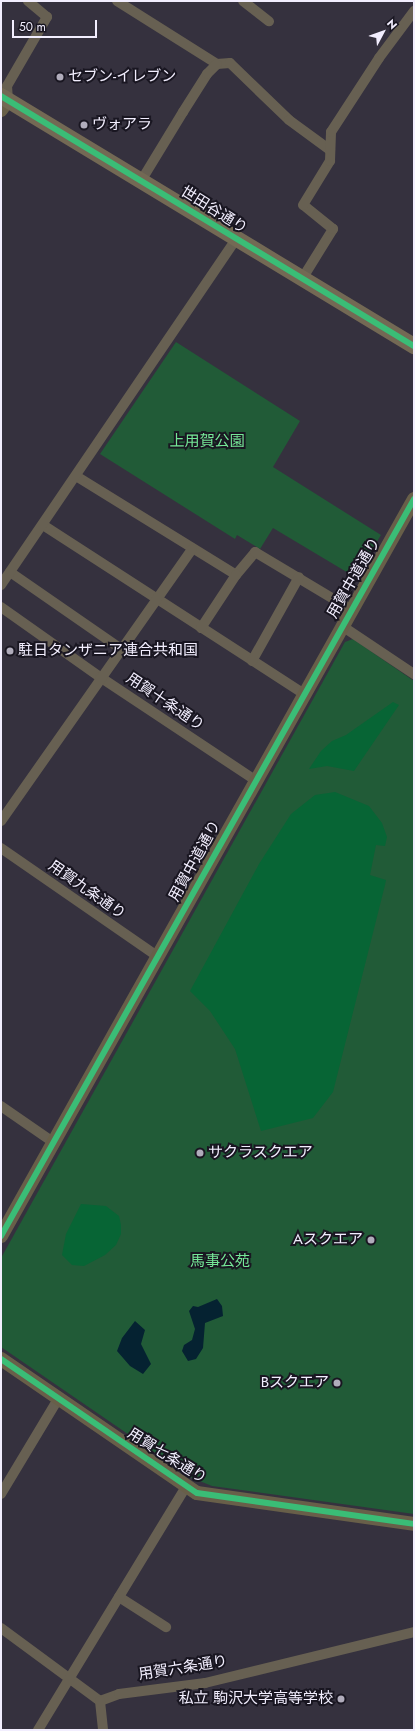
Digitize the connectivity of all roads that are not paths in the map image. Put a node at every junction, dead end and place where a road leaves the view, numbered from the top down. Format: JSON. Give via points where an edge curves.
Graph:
{"nodes":[{"id":1,"x":28,"y":1,"type":"edge"},
{"id":2,"x":116,"y":1,"type":"edge"},
{"id":3,"x":244,"y":1,"type":"edge"},
{"id":4,"x":414,"y":11,"type":"edge"},
{"id":5,"x":269,"y":21,"type":"dead end"},
{"id":6,"x":217,"y":64,"type":"junction"},
{"id":7,"x":3,"y":102,"type":"edge"},
{"id":8,"x":330,"y":150,"type":"junction"},
{"id":9,"x":142,"y":181,"type":"junction"},
{"id":10,"x":236,"y":239,"type":"junction"},
{"id":11,"x":302,"y":279,"type":"junction"},
{"id":12,"x":414,"y":346,"type":"edge"},
{"id":13,"x":76,"y":476,"type":"junction"},
{"id":14,"x":414,"y":500,"type":"edge"},
{"id":15,"x":43,"y":525,"type":"junction"},
{"id":16,"x":192,"y":549,"type":"junction"},
{"id":17,"x":10,"y":572,"type":"junction"},
{"id":18,"x":236,"y":575,"type":"junction"},
{"id":19,"x":299,"y":577,"type":"junction"},
{"id":20,"x":1,"y":585,"type":"edge"},
{"id":21,"x":157,"y":599,"type":"junction"},
{"id":22,"x":1,"y":607,"type":"edge"},
{"id":23,"x":352,"y":610,"type":"junction"},
{"id":24,"x":342,"y":626,"type":"junction"},
{"id":25,"x":201,"y":628,"type":"junction"},
{"id":26,"x":121,"y":649,"type":"junction"},
{"id":27,"x":252,"y":661,"type":"junction"},
{"id":28,"x":414,"y":674,"type":"edge"},
{"id":29,"x":100,"y":677,"type":"junction"},
{"id":30,"x":304,"y":694,"type":"junction"},
{"id":31,"x":255,"y":780,"type":"junction"},
{"id":32,"x":1,"y":821,"type":"edge"},
{"id":33,"x":1,"y":848,"type":"edge"},
{"id":34,"x":157,"y":956,"type":"junction"},
{"id":35,"x":1,"y":1106,"type":"edge"},
{"id":36,"x":53,"y":1142,"type":"junction"},
{"id":37,"x":1,"y":1236,"type":"edge"},
{"id":38,"x":1,"y":1360,"type":"edge"},
{"id":39,"x":58,"y":1399,"type":"junction"},
{"id":40,"x":186,"y":1487,"type":"junction"},
{"id":41,"x":1,"y":1494,"type":"edge"},
{"id":42,"x":414,"y":1524,"type":"edge"},
{"id":43,"x":119,"y":1597,"type":"junction"},
{"id":44,"x":166,"y":1627,"type":"dead end"},
{"id":45,"x":1,"y":1628,"type":"edge"},
{"id":46,"x":414,"y":1632,"type":"edge"},
{"id":47,"x":68,"y":1678,"type":"junction"},
{"id":48,"x":100,"y":1702,"type":"junction"},
{"id":49,"x":38,"y":1730,"type":"edge"},
{"id":50,"x":103,"y":1730,"type":"edge"}],
"edges":[{"from":1,"to":7,"type":"street","via":[[47,18],[7,86]]},
{"from":2,"to":6,"type":"street"},
{"from":3,"to":5,"type":"street"},
{"from":4,"to":8,"type":"street","via":[[379,58],[332,132]]},
{"from":6,"to":8,"type":"street","via":[[230,62],[289,120]]},
{"from":6,"to":9,"type":"street","via":[[187,105]]},
{"from":7,"to":9,"type":"main road","name":"世田谷通り"},
{"from":8,"to":11,"type":"street","via":[[330,161],[303,205],[334,229]]},
{"from":9,"to":10,"type":"main road","name":"世田谷通り"},
{"from":10,"to":11,"type":"main road","name":"世田谷通り"},
{"from":10,"to":13,"type":"street"},
{"from":11,"to":12,"type":"main road","name":"世田谷通り"},
{"from":13,"to":15,"type":"street"},
{"from":13,"to":16,"type":"street"},
{"from":14,"to":23,"type":"street","name":"用賀中道通り"},
{"from":15,"to":17,"type":"street"},
{"from":15,"to":21,"type":"street"},
{"from":16,"to":18,"type":"street"},
{"from":16,"to":21,"type":"street"},
{"from":17,"to":20,"type":"street"},
{"from":17,"to":26,"type":"street"},
{"from":18,"to":19,"type":"street","via":[[255,552]]},
{"from":18,"to":25,"type":"street"},
{"from":19,"to":23,"type":"street"},
{"from":19,"to":27,"type":"street"},
{"from":21,"to":25,"type":"street"},
{"from":21,"to":26,"type":"street"},
{"from":22,"to":29,"type":"street","name":"用賀十条通り"},
{"from":23,"to":24,"type":"street","name":"用賀中道通り"},
{"from":24,"to":28,"type":"street"},
{"from":24,"to":30,"type":"street","name":"用賀中道通り"},
{"from":25,"to":27,"type":"street"},
{"from":26,"to":29,"type":"street"},
{"from":27,"to":30,"type":"street"},
{"from":29,"to":31,"type":"street","name":"用賀十条通り"},
{"from":29,"to":32,"type":"street"},
{"from":30,"to":31,"type":"street","name":"用賀中道通り"},
{"from":31,"to":34,"type":"street","name":"用賀中道通り"},
{"from":33,"to":34,"type":"street","name":"用賀九条通り"},
{"from":34,"to":36,"type":"street","name":"用賀中道通り"},
{"from":35,"to":36,"type":"street"},
{"from":36,"to":37,"type":"street","name":"用賀中道通り"},
{"from":38,"to":39,"type":"street","name":"用賀七条通り"},
{"from":39,"to":40,"type":"street","name":"用賀七条通り"},
{"from":39,"to":41,"type":"street"},
{"from":40,"to":42,"type":"street","name":"用賀七条通り","via":[[204,1495]]},
{"from":40,"to":43,"type":"street"},
{"from":43,"to":44,"type":"street"},
{"from":43,"to":47,"type":"street"},
{"from":45,"to":47,"type":"street"},
{"from":46,"to":48,"type":"street","name":"用賀六条通り","via":[[205,1683],[119,1694]]},
{"from":47,"to":48,"type":"street"},
{"from":47,"to":49,"type":"street"},
{"from":48,"to":50,"type":"street"}]}
